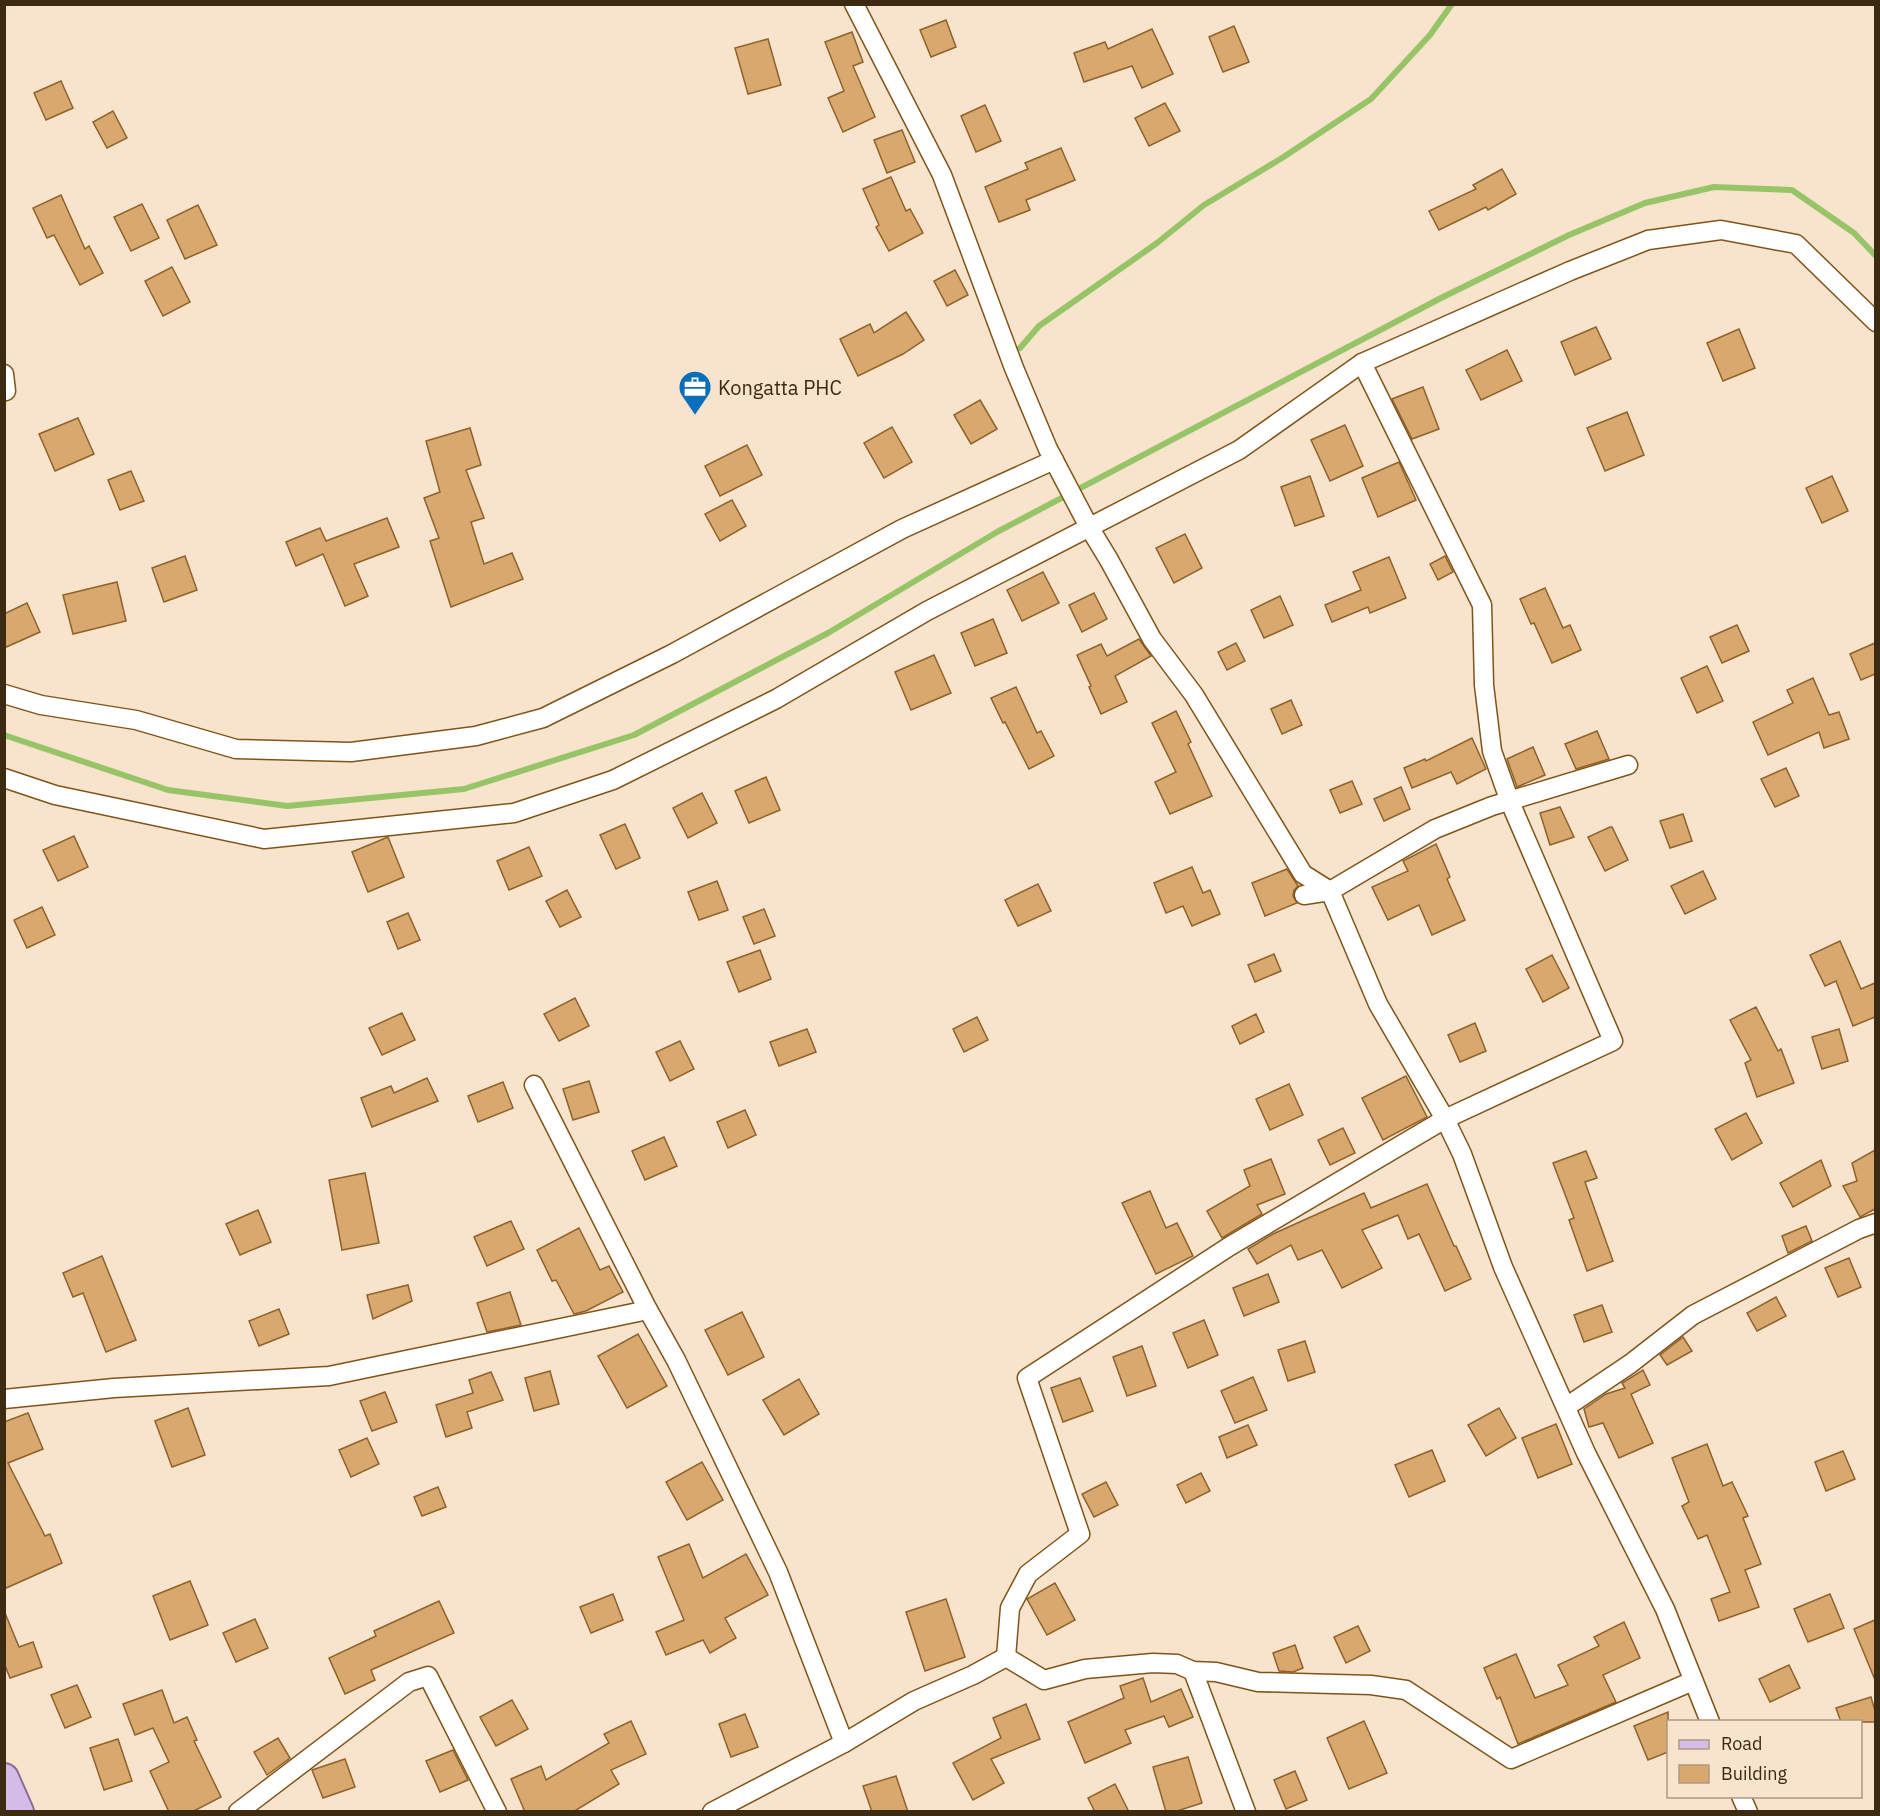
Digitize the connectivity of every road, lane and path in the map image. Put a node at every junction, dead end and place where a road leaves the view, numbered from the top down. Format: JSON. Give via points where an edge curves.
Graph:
{"nodes":[{"id":1,"x":854,"y":4,"type":"edge"},
{"id":2,"x":1875,"y":322,"type":"edge"},
{"id":3,"x":1362,"y":363,"type":"junction"},
{"id":4,"x":1054,"y":460,"type":"junction"},
{"id":5,"x":1089,"y":528,"type":"junction"},
{"id":6,"x":4,"y":694,"type":"edge"},
{"id":7,"x":1628,"y":765,"type":"dead end"},
{"id":8,"x":4,"y":778,"type":"edge"},
{"id":9,"x":1510,"y":802,"type":"junction"},
{"id":10,"x":1330,"y":891,"type":"junction"},
{"id":11,"x":1304,"y":895,"type":"dead end"},
{"id":12,"x":534,"y":1085,"type":"dead end"},
{"id":13,"x":1445,"y":1119,"type":"junction"},
{"id":14,"x":1875,"y":1223,"type":"edge"},
{"id":15,"x":648,"y":1310,"type":"junction"},
{"id":16,"x":4,"y":1399,"type":"edge"},
{"id":17,"x":1566,"y":1407,"type":"junction"},
{"id":18,"x":1006,"y":1657,"type":"junction"},
{"id":19,"x":1193,"y":1671,"type":"junction"},
{"id":20,"x":1693,"y":1681,"type":"junction"},
{"id":21,"x":1709,"y":1720,"type":"edge"},
{"id":22,"x":844,"y":1743,"type":"junction"},
{"id":23,"x":4,"y":1778,"type":"edge"},
{"id":24,"x":1741,"y":1798,"type":"edge"},
{"id":25,"x":19,"y":1812,"type":"edge"},
{"id":26,"x":238,"y":1812,"type":"edge"},
{"id":27,"x":497,"y":1812,"type":"edge"},
{"id":28,"x":712,"y":1812,"type":"edge"},
{"id":29,"x":1246,"y":1812,"type":"edge"},
{"id":30,"x":1748,"y":1812,"type":"edge"}],
"edges":[{"from":1,"to":4,"type":"street","via":[[942,175],[1014,368]]},
{"from":2,"to":3,"type":"street","via":[[1796,244],[1721,230],[1648,240]]},
{"from":3,"to":5,"type":"street","via":[[1239,450]]},
{"from":3,"to":9,"type":"street","via":[[1482,605],[1484,685],[1492,751]]},
{"from":4,"to":5,"type":"street"},
{"from":4,"to":6,"type":"street","via":[[902,529],[672,654],[543,718],[476,736],[351,752],[236,749],[135,720],[41,705]]},
{"from":5,"to":8,"type":"street","via":[[927,611],[776,699],[613,780],[514,813],[264,838],[55,795]]},
{"from":5,"to":10,"type":"street","via":[[1152,639],[1194,695],[1303,874]]},
{"from":7,"to":9,"type":"street"},
{"from":9,"to":10,"type":"street","via":[[1435,829]]},
{"from":9,"to":13,"type":"street","via":[[1614,1041]]},
{"from":10,"to":11,"type":"street"},
{"from":10,"to":13,"type":"street","via":[[1378,1004]]},
{"from":12,"to":15,"type":"street"},
{"from":13,"to":17,"type":"street","via":[[1462,1154],[1503,1267]]},
{"from":13,"to":18,"type":"street","via":[[1230,1246],[1027,1378],[1080,1534],[1028,1574],[1010,1608]]},
{"from":14,"to":17,"type":"street","via":[[1693,1315]]},
{"from":15,"to":16,"type":"street","via":[[329,1376],[114,1388]]},
{"from":15,"to":22,"type":"street","via":[[778,1572]]},
{"from":17,"to":20,"type":"street","via":[[1665,1609]]},
{"from":18,"to":19,"type":"street","via":[[1044,1680],[1084,1669],[1153,1663],[1178,1664]]},
{"from":18,"to":22,"type":"street","via":[[914,1701]]},
{"from":19,"to":20,"type":"street","via":[[1258,1682],[1371,1685],[1406,1690],[1511,1759]]},
{"from":19,"to":29,"type":"street"},
{"from":20,"to":21,"type":"street"},
{"from":22,"to":28,"type":"street"},
{"from":23,"to":25,"type":"main road"},
{"from":24,"to":30,"type":"street"},
{"from":26,"to":27,"type":"street","via":[[409,1682],[428,1676]]}]}
